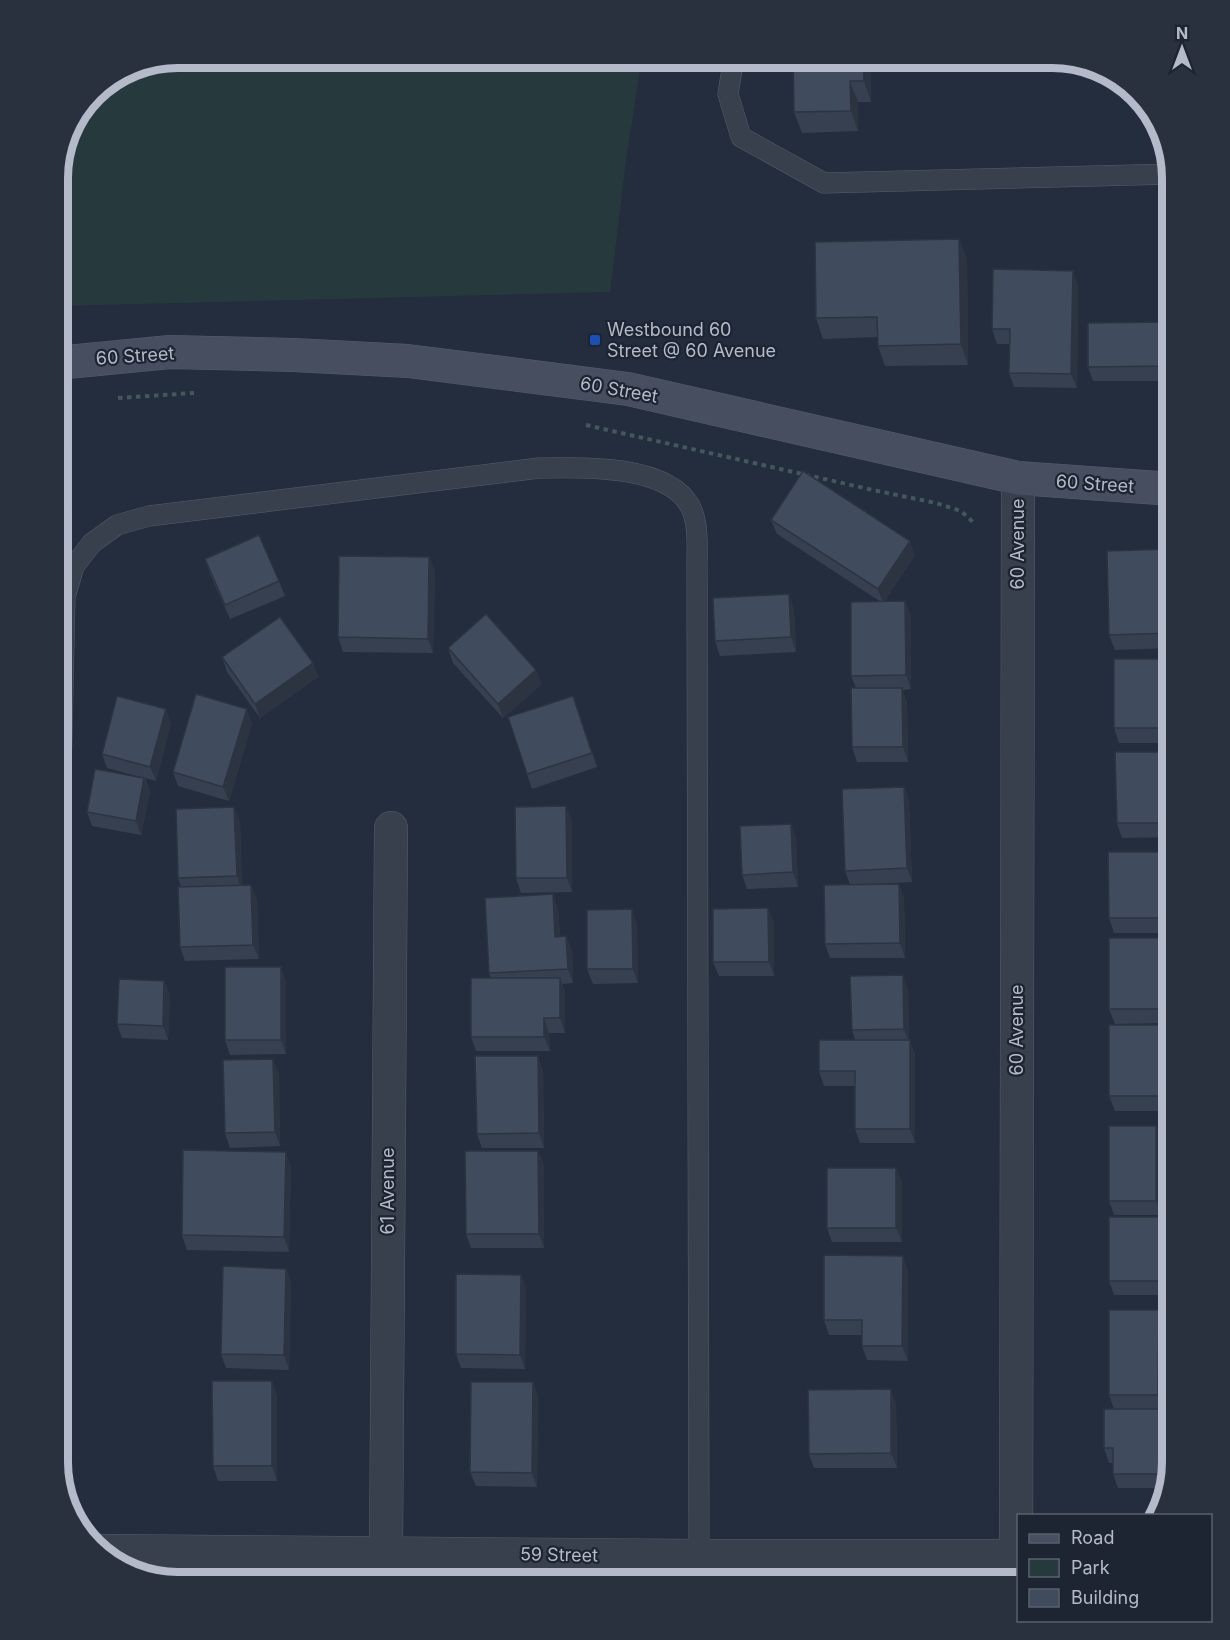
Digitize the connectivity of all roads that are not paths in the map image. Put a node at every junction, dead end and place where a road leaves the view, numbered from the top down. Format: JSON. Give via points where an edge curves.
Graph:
{"nodes":[{"id":1,"x":732,"y":68,"type":"edge"},
{"id":2,"x":1162,"y":174,"type":"edge"},
{"id":3,"x":68,"y":362,"type":"edge"},
{"id":4,"x":1018,"y":478,"type":"junction"},
{"id":5,"x":1162,"y":488,"type":"edge"},
{"id":6,"x":68,"y":587,"type":"edge"},
{"id":7,"x":391,"y":828,"type":"dead end"},
{"id":8,"x":1017,"y":1514,"type":"edge"},
{"id":9,"x":112,"y":1551,"type":"edge"},
{"id":10,"x":386,"y":1553,"type":"junction"},
{"id":11,"x":699,"y":1556,"type":"junction"},
{"id":12,"x":1017,"y":1565,"type":"edge"}],
"edges":[{"from":1,"to":2,"type":"lane","via":[[728,94],[741,137],[824,183]]},
{"from":3,"to":4,"type":"main road","name":"60 Street","via":[[170,352],[283,354],[408,362],[521,375],[628,389]]},
{"from":4,"to":5,"type":"main road","name":"60 Street"},
{"from":4,"to":8,"type":"street","name":"60 Avenue"},
{"from":6,"to":11,"type":"lane","via":[[74,566],[92,543],[117,525],[149,516],[539,468],[584,467],[621,470],[655,479],[679,492],[690,507],[697,532],[698,566]]},
{"from":7,"to":10,"type":"street","name":"61 Avenue"},
{"from":9,"to":10,"type":"street","name":"59 Street"},
{"from":10,"to":11,"type":"street","name":"59 Street"},
{"from":11,"to":12,"type":"street","name":"59 Street"}]}
